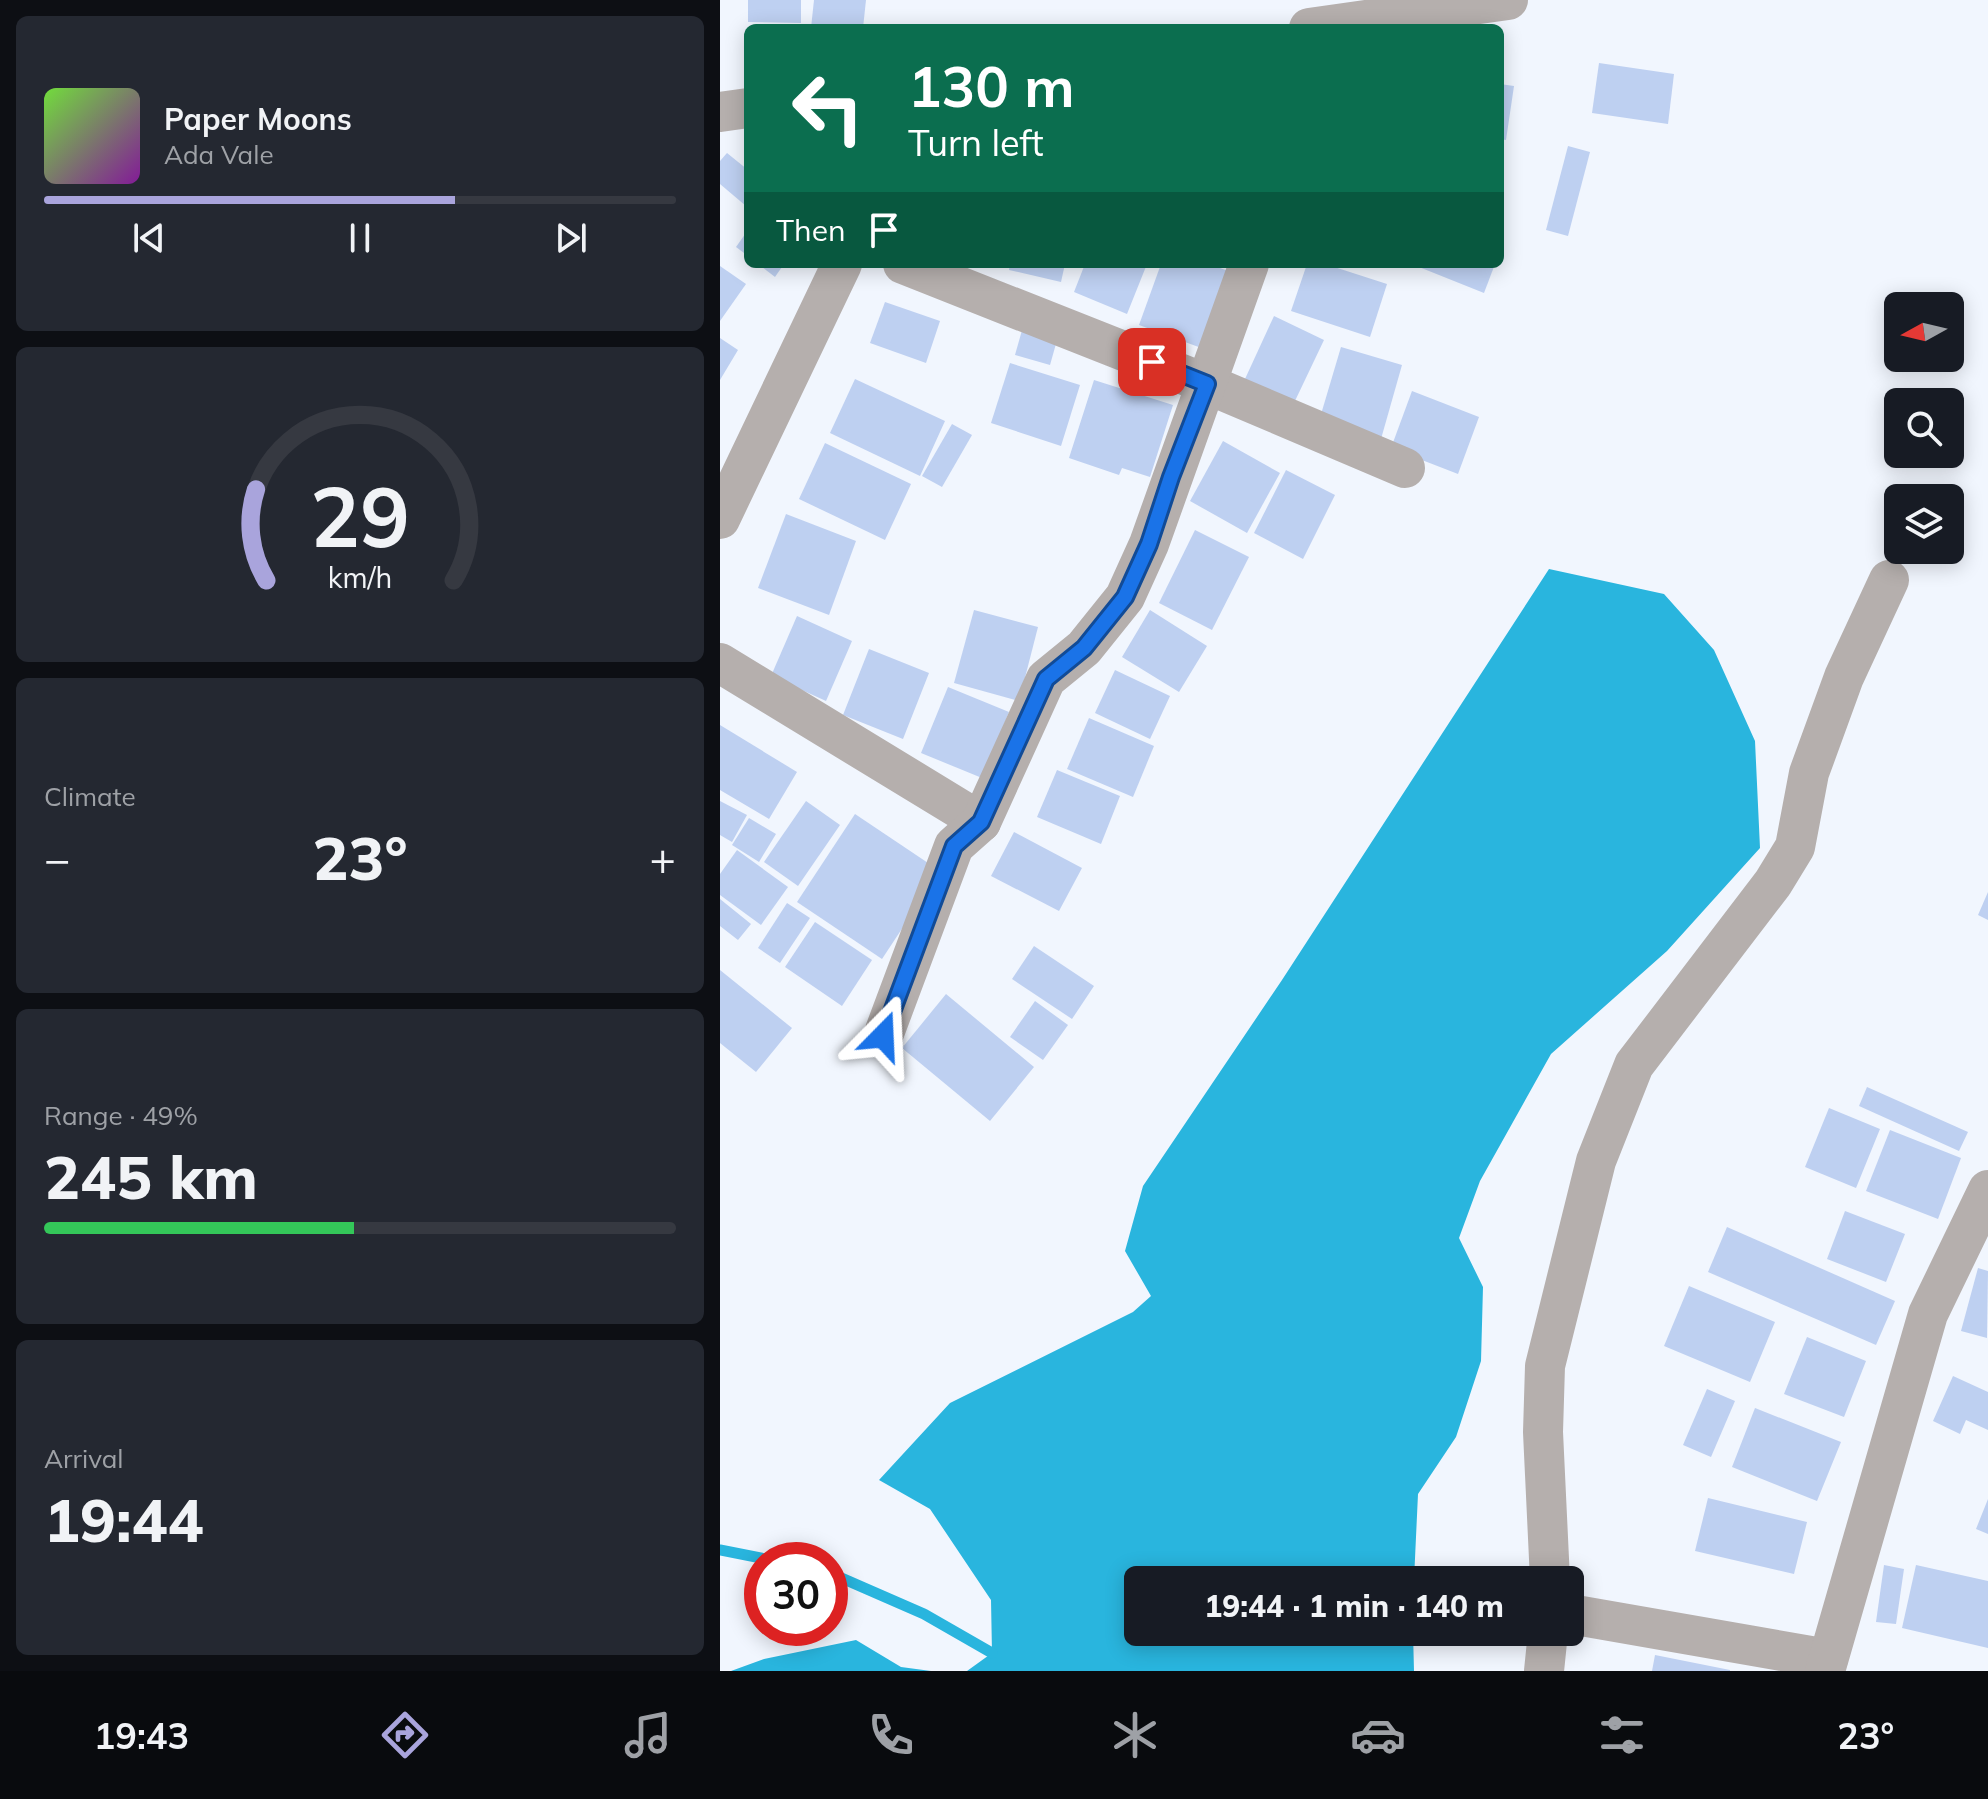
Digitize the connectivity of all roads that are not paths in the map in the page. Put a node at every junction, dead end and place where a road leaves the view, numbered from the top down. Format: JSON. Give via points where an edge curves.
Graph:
{"nodes":[{"id":1,"x":1508,"y":0,"type":"edge"},
{"id":2,"x":1344,"y":24,"type":"edge"},
{"id":3,"x":744,"y":109,"type":"edge"},
{"id":4,"x":720,"y":112,"type":"edge"},
{"id":5,"x":840,"y":268,"type":"edge"},
{"id":6,"x":913,"y":268,"type":"edge"},
{"id":7,"x":1248,"y":268,"type":"edge"},
{"id":8,"x":1207,"y":384,"type":"junction"},
{"id":9,"x":1405,"y":468,"type":"dead end"},
{"id":10,"x":720,"y":519,"type":"edge"},
{"id":11,"x":1889,"y":580,"type":"dead end"},
{"id":12,"x":720,"y":663,"type":"edge"},
{"id":13,"x":981,"y":822,"type":"junction"},
{"id":14,"x":883,"y":1036,"type":"dead end"},
{"id":15,"x":1988,"y":1190,"type":"edge"},
{"id":16,"x":1549,"y":1566,"type":"edge"},
{"id":17,"x":1584,"y":1617,"type":"edge"},
{"id":18,"x":1547,"y":1646,"type":"edge"},
{"id":19,"x":1826,"y":1665,"type":"edge"},
{"id":20,"x":1544,"y":1671,"type":"edge"}],
"edges":[{"from":1,"to":2,"type":"street"},
{"from":3,"to":4,"type":"street"},
{"from":5,"to":10,"type":"street"},
{"from":6,"to":8,"type":"street"},
{"from":7,"to":8,"type":"street"},
{"from":8,"to":9,"type":"street"},
{"from":8,"to":13,"type":"street","via":[[1125,597],[1084,648],[1046,679]]},
{"from":11,"to":16,"type":"street","via":[[1844,677],[1809,773],[1795,847],[1634,1065],[1596,1161],[1545,1366]]},
{"from":12,"to":13,"type":"street"},
{"from":13,"to":14,"type":"street","via":[[954,846]]},
{"from":15,"to":19,"type":"street","via":[[1928,1314]]},
{"from":17,"to":19,"type":"street"},
{"from":18,"to":20,"type":"street"}]}
